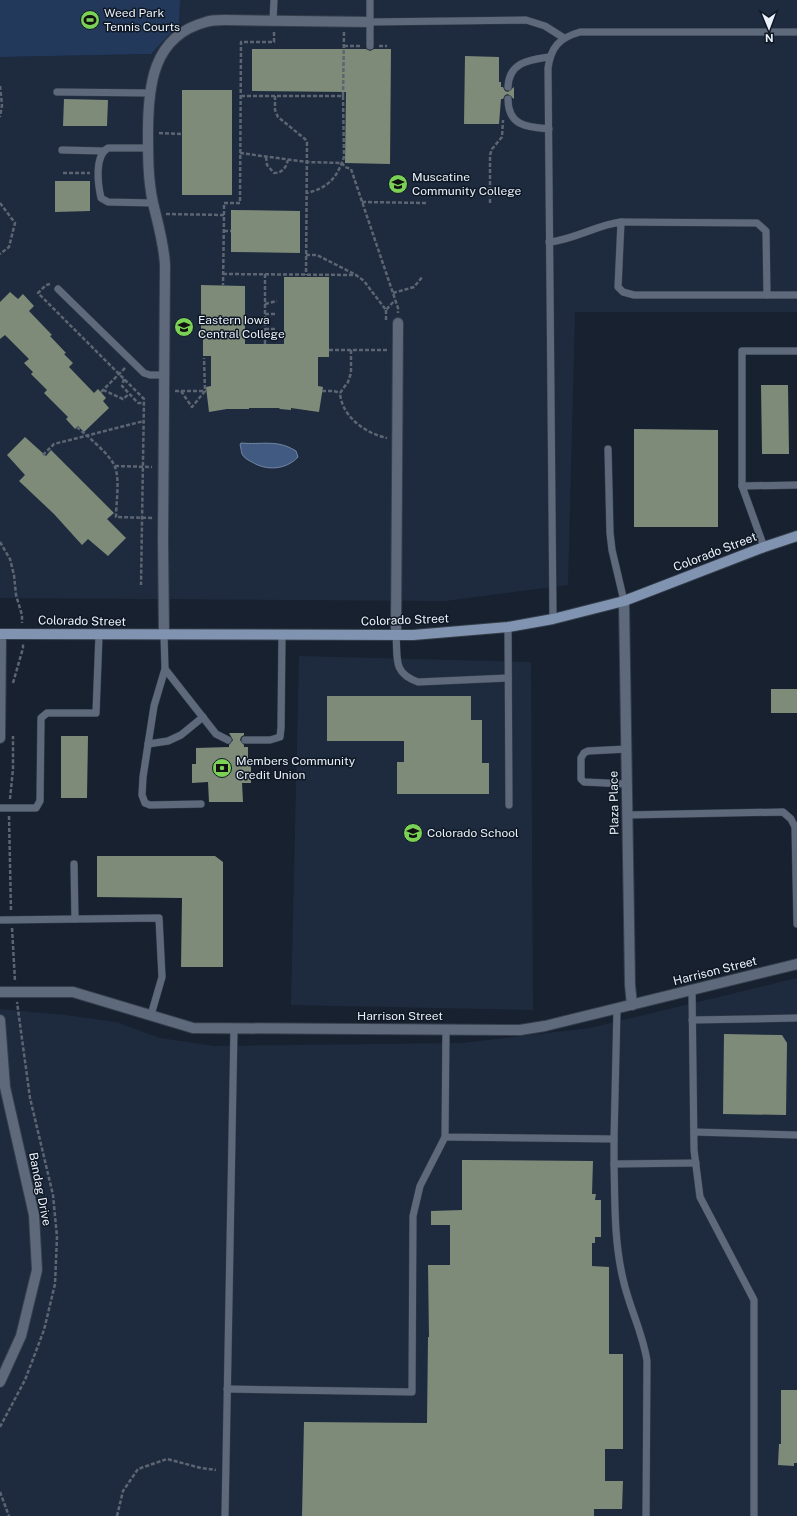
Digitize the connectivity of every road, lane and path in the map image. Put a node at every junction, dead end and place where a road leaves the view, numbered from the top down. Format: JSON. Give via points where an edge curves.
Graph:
{"nodes":[{"id":1,"x":274,"y":0,"type":"edge"},
{"id":2,"x":370,"y":0,"type":"edge"},
{"id":3,"x":273,"y":20,"type":"junction"},
{"id":4,"x":344,"y":21,"type":"junction"},
{"id":5,"x":370,"y":22,"type":"junction"},
{"id":6,"x":797,"y":32,"type":"edge"},
{"id":7,"x":564,"y":38,"type":"junction"},
{"id":8,"x":370,"y":46,"type":"dead end"},
{"id":9,"x":549,"y":57,"type":"junction"},
{"id":10,"x":0,"y":86,"type":"edge"},
{"id":11,"x":508,"y":87,"type":"dead end"},
{"id":12,"x":57,"y":92,"type":"dead end"},
{"id":13,"x":150,"y":93,"type":"junction"},
{"id":14,"x":241,"y":96,"type":"junction"},
{"id":15,"x":275,"y":96,"type":"junction"},
{"id":16,"x":344,"y":96,"type":"junction"},
{"id":17,"x":508,"y":99,"type":"dead end"},
{"id":18,"x":509,"y":109,"type":"junction"},
{"id":19,"x":0,"y":117,"type":"edge"},
{"id":20,"x":549,"y":129,"type":"junction"},
{"id":21,"x":148,"y":133,"type":"junction"},
{"id":22,"x":182,"y":134,"type":"dead end"},
{"id":23,"x":148,"y":148,"type":"junction"},
{"id":24,"x":62,"y":150,"type":"dead end"},
{"id":25,"x":104,"y":150,"type":"junction"},
{"id":26,"x":240,"y":153,"type":"junction"},
{"id":27,"x":266,"y":157,"type":"junction"},
{"id":28,"x":288,"y":160,"type":"junction"},
{"id":29,"x":307,"y":162,"type":"junction"},
{"id":30,"x":342,"y":163,"type":"junction"},
{"id":31,"x":63,"y":173,"type":"dead end"},
{"id":32,"x":92,"y":173,"type":"dead end"},
{"id":33,"x":307,"y":193,"type":"junction"},
{"id":34,"x":362,"y":202,"type":"junction"},
{"id":35,"x":0,"y":203,"type":"edge"},
{"id":36,"x":153,"y":203,"type":"junction"},
{"id":37,"x":426,"y":203,"type":"dead end"},
{"id":38,"x":490,"y":203,"type":"dead end"},
{"id":39,"x":224,"y":214,"type":"dead end"},
{"id":40,"x":621,"y":222,"type":"junction"},
{"id":41,"x":224,"y":231,"type":"dead end"},
{"id":42,"x":231,"y":231,"type":"dead end"},
{"id":43,"x":549,"y":242,"type":"junction"},
{"id":44,"x":0,"y":254,"type":"edge"},
{"id":45,"x":306,"y":255,"type":"junction"},
{"id":46,"x":223,"y":274,"type":"dead end"},
{"id":47,"x":265,"y":274,"type":"junction"},
{"id":48,"x":306,"y":275,"type":"junction"},
{"id":49,"x":356,"y":275,"type":"junction"},
{"id":50,"x":423,"y":276,"type":"dead end"},
{"id":51,"x":58,"y":289,"type":"joint"},
{"id":52,"x":393,"y":293,"type":"junction"},
{"id":53,"x":767,"y":295,"type":"junction"},
{"id":54,"x":797,"y":295,"type":"edge"},
{"id":55,"x":395,"y":300,"type":"junction"},
{"id":56,"x":277,"y":301,"type":"dead end"},
{"id":57,"x":265,"y":304,"type":"junction"},
{"id":58,"x":265,"y":314,"type":"junction"},
{"id":59,"x":277,"y":314,"type":"dead end"},
{"id":60,"x":398,"y":323,"type":"joint"},
{"id":61,"x":265,"y":329,"type":"junction"},
{"id":62,"x":276,"y":329,"type":"dead end"},
{"id":63,"x":265,"y":344,"type":"dead end"},
{"id":64,"x":329,"y":350,"type":"dead end"},
{"id":65,"x":351,"y":350,"type":"junction"},
{"id":66,"x":398,"y":350,"type":"junction"},
{"id":67,"x":797,"y":351,"type":"edge"},
{"id":68,"x":204,"y":358,"type":"dead end"},
{"id":69,"x":132,"y":361,"type":"junction"},
{"id":70,"x":119,"y":374,"type":"junction"},
{"id":71,"x":165,"y":375,"type":"junction"},
{"id":72,"x":124,"y":379,"type":"junction"},
{"id":73,"x":164,"y":391,"type":"junction"},
{"id":74,"x":181,"y":391,"type":"junction"},
{"id":75,"x":206,"y":391,"type":"junction"},
{"id":76,"x":322,"y":391,"type":"dead end"},
{"id":77,"x":340,"y":393,"type":"junction"},
{"id":78,"x":129,"y":394,"type":"junction"},
{"id":79,"x":144,"y":403,"type":"junction"},
{"id":80,"x":144,"y":421,"type":"junction"},
{"id":81,"x":77,"y":426,"type":"dead end"},
{"id":82,"x":87,"y":436,"type":"junction"},
{"id":83,"x":398,"y":438,"type":"junction"},
{"id":84,"x":608,"y":449,"type":"dead end"},
{"id":85,"x":44,"y":455,"type":"dead end"},
{"id":86,"x":115,"y":466,"type":"junction"},
{"id":87,"x":143,"y":467,"type":"junction"},
{"id":88,"x":164,"y":468,"type":"junction"},
{"id":89,"x":797,"y":485,"type":"edge"},
{"id":90,"x":742,"y":486,"type":"junction"},
{"id":91,"x":142,"y":517,"type":"junction"},
{"id":92,"x":163,"y":518,"type":"junction"},
{"id":93,"x":797,"y":536,"type":"edge"},
{"id":94,"x":0,"y":542,"type":"edge"},
{"id":95,"x":764,"y":547,"type":"junction"},
{"id":96,"x":141,"y":585,"type":"dead end"},
{"id":97,"x":624,"y":601,"type":"junction"},
{"id":98,"x":22,"y":615,"type":"dead end"},
{"id":99,"x":553,"y":619,"type":"junction"},
{"id":100,"x":508,"y":626,"type":"junction"},
{"id":101,"x":1,"y":634,"type":"edge"},
{"id":102,"x":99,"y":634,"type":"junction"},
{"id":103,"x":164,"y":635,"type":"junction"},
{"id":104,"x":282,"y":635,"type":"junction"},
{"id":105,"x":396,"y":635,"type":"junction"},
{"id":106,"x":23,"y":648,"type":"dead end"},
{"id":107,"x":164,"y":669,"type":"junction"},
{"id":108,"x":508,"y":678,"type":"junction"},
{"id":109,"x":13,"y":691,"type":"dead end"},
{"id":110,"x":203,"y":717,"type":"junction"},
{"id":111,"x":13,"y":730,"type":"dead end"},
{"id":112,"x":0,"y":738,"type":"edge"},
{"id":113,"x":228,"y":740,"type":"dead end"},
{"id":114,"x":245,"y":740,"type":"dead end"},
{"id":115,"x":148,"y":744,"type":"junction"},
{"id":116,"x":626,"y":749,"type":"junction"},
{"id":117,"x":627,"y":784,"type":"junction"},
{"id":118,"x":201,"y":804,"type":"dead end"},
{"id":119,"x":509,"y":805,"type":"dead end"},
{"id":120,"x":0,"y":808,"type":"edge"},
{"id":121,"x":10,"y":808,"type":"junction"},
{"id":122,"x":627,"y":815,"type":"junction"},
{"id":123,"x":74,"y":864,"type":"dead end"},
{"id":124,"x":75,"y":919,"type":"junction"},
{"id":125,"x":0,"y":920,"type":"edge"},
{"id":126,"x":12,"y":920,"type":"junction"},
{"id":127,"x":797,"y":924,"type":"edge"},
{"id":128,"x":797,"y":964,"type":"edge"},
{"id":129,"x":692,"y":990,"type":"junction"},
{"id":130,"x":0,"y":992,"type":"edge"},
{"id":131,"x":16,"y":992,"type":"junction"},
{"id":132,"x":632,"y":1005,"type":"junction"},
{"id":133,"x":617,"y":1009,"type":"junction"},
{"id":134,"x":151,"y":1015,"type":"junction"},
{"id":135,"x":797,"y":1018,"type":"edge"},
{"id":136,"x":0,"y":1020,"type":"edge"},
{"id":137,"x":692,"y":1020,"type":"junction"},
{"id":138,"x":234,"y":1028,"type":"junction"},
{"id":139,"x":446,"y":1030,"type":"junction"},
{"id":140,"x":694,"y":1132,"type":"junction"},
{"id":141,"x":797,"y":1135,"type":"edge"},
{"id":142,"x":445,"y":1137,"type":"junction"},
{"id":143,"x":614,"y":1139,"type":"junction"},
{"id":144,"x":696,"y":1163,"type":"junction"},
{"id":145,"x":614,"y":1164,"type":"junction"},
{"id":146,"x":0,"y":1382,"type":"edge"},
{"id":147,"x":227,"y":1389,"type":"junction"},
{"id":148,"x":0,"y":1426,"type":"edge"},
{"id":149,"x":226,"y":1470,"type":"junction"},
{"id":150,"x":0,"y":1492,"type":"edge"},
{"id":151,"x":9,"y":1516,"type":"edge"},
{"id":152,"x":117,"y":1516,"type":"edge"},
{"id":153,"x":225,"y":1516,"type":"edge"},
{"id":154,"x":646,"y":1516,"type":"edge"},
{"id":155,"x":754,"y":1516,"type":"edge"}],
"edges":[{"from":1,"to":3,"type":"lane"},
{"from":2,"to":5,"type":"lane"},
{"from":3,"to":4,"type":"street"},
{"from":3,"to":13,"type":"street","via":[[206,21],[193,26],[167,46],[154,69]]},
{"from":3,"to":14,"type":"path","via":[[274,42],[241,42]]},
{"from":4,"to":5,"type":"street"},
{"from":4,"to":16,"type":"path"},
{"from":5,"to":7,"type":"lane","via":[[526,20],[545,26]]},
{"from":5,"to":8,"type":"lane"},
{"from":6,"to":7,"type":"lane","via":[[602,31],[580,32]]},
{"from":7,"to":9,"type":"lane","via":[[553,48]]},
{"from":9,"to":11,"type":"lane","via":[[525,61],[514,69],[508,80]]},
{"from":9,"to":20,"type":"lane"},
{"from":10,"to":19,"type":"path"},
{"from":12,"to":13,"type":"lane"},
{"from":13,"to":21,"type":"street"},
{"from":14,"to":15,"type":"path"},
{"from":14,"to":26,"type":"path"},
{"from":15,"to":16,"type":"path"},
{"from":15,"to":29,"type":"path","via":[[278,117],[305,139]]},
{"from":16,"to":30,"type":"path"},
{"from":17,"to":18,"type":"lane"},
{"from":18,"to":20,"type":"lane","via":[[518,123],[528,127]]},
{"from":18,"to":38,"type":"path","via":[[502,109],[502,137],[492,149],[490,156]]},
{"from":20,"to":43,"type":"lane"},
{"from":21,"to":22,"type":"path"},
{"from":21,"to":23,"type":"street"},
{"from":23,"to":25,"type":"lane"},
{"from":23,"to":36,"type":"street"},
{"from":24,"to":25,"type":"lane"},
{"from":25,"to":36,"type":"lane","via":[[98,162],[101,198],[108,202]]},
{"from":26,"to":27,"type":"path"},
{"from":26,"to":39,"type":"path","via":[[240,203],[224,203]]},
{"from":27,"to":28,"type":"path"},
{"from":27,"to":28,"type":"path","via":[[267,165],[274,173],[284,170]]},
{"from":28,"to":29,"type":"path"},
{"from":29,"to":30,"type":"path"},
{"from":29,"to":33,"type":"path"},
{"from":30,"to":33,"type":"path","via":[[327,185]]},
{"from":30,"to":34,"type":"path","via":[[351,169]]},
{"from":31,"to":32,"type":"path"},
{"from":33,"to":45,"type":"path"},
{"from":34,"to":37,"type":"path"},
{"from":34,"to":52,"type":"path"},
{"from":35,"to":44,"type":"path","via":[[15,223],[9,247]]},
{"from":36,"to":71,"type":"street","via":[[165,251]]},
{"from":40,"to":43,"type":"lane"},
{"from":40,"to":53,"type":"lane","via":[[757,223],[766,231]]},
{"from":40,"to":53,"type":"lane","via":[[618,287],[623,292],[634,295]]},
{"from":41,"to":42,"type":"path"},
{"from":43,"to":99,"type":"lane"},
{"from":45,"to":48,"type":"path"},
{"from":45,"to":49,"type":"path","via":[[318,255]]},
{"from":46,"to":47,"type":"path"},
{"from":47,"to":48,"type":"path"},
{"from":47,"to":57,"type":"path"},
{"from":48,"to":49,"type":"path"},
{"from":49,"to":55,"type":"path","via":[[364,281],[386,310]]},
{"from":50,"to":52,"type":"path","via":[[414,287]]},
{"from":51,"to":69,"type":"lane"},
{"from":51,"to":70,"type":"path","via":[[51,284],[46,285],[38,293]]},
{"from":52,"to":55,"type":"path"},
{"from":53,"to":54,"type":"lane"},
{"from":55,"to":60,"type":"path"},
{"from":56,"to":57,"type":"path"},
{"from":57,"to":58,"type":"path"},
{"from":58,"to":59,"type":"path"},
{"from":58,"to":61,"type":"path"},
{"from":60,"to":66,"type":"street"},
{"from":61,"to":62,"type":"path"},
{"from":61,"to":63,"type":"path"},
{"from":64,"to":65,"type":"path"},
{"from":65,"to":66,"type":"path"},
{"from":65,"to":77,"type":"path","via":[[351,373]]},
{"from":66,"to":83,"type":"street"},
{"from":67,"to":90,"type":"lane","via":[[742,351]]},
{"from":68,"to":75,"type":"path"},
{"from":69,"to":70,"type":"path"},
{"from":69,"to":71,"type":"lane","via":[[144,373]]},
{"from":70,"to":72,"type":"path"},
{"from":70,"to":78,"type":"path","via":[[102,391],[123,399]]},
{"from":71,"to":73,"type":"street"},
{"from":72,"to":78,"type":"path","via":[[122,386]]},
{"from":72,"to":79,"type":"path","via":[[144,399]]},
{"from":73,"to":74,"type":"path"},
{"from":73,"to":88,"type":"street"},
{"from":74,"to":75,"type":"path"},
{"from":74,"to":75,"type":"path","via":[[192,407]]},
{"from":76,"to":77,"type":"path","via":[[334,390]]},
{"from":77,"to":83,"type":"path","via":[[346,411],[356,422],[369,432],[386,438]]},
{"from":78,"to":79,"type":"path","via":[[138,403]]},
{"from":79,"to":80,"type":"path"},
{"from":80,"to":82,"type":"path"},
{"from":80,"to":87,"type":"path"},
{"from":81,"to":82,"type":"path"},
{"from":82,"to":85,"type":"path","via":[[54,444]]},
{"from":82,"to":86,"type":"path"},
{"from":83,"to":105,"type":"street"},
{"from":84,"to":97,"type":"lane","via":[[611,539]]},
{"from":86,"to":87,"type":"path"},
{"from":86,"to":91,"type":"path","via":[[116,517]]},
{"from":87,"to":88,"type":"path"},
{"from":87,"to":91,"type":"path"},
{"from":88,"to":92,"type":"street"},
{"from":89,"to":90,"type":"lane"},
{"from":90,"to":95,"type":"lane"},
{"from":91,"to":92,"type":"path"},
{"from":91,"to":96,"type":"path"},
{"from":92,"to":103,"type":"street"},
{"from":93,"to":95,"type":"street","name":"Colorado Street"},
{"from":94,"to":98,"type":"path","via":[[10,559]]},
{"from":95,"to":97,"type":"street","name":"Colorado Street"},
{"from":97,"to":99,"type":"street","name":"Colorado Street"},
{"from":97,"to":116,"type":"street","name":"Plaza Place"},
{"from":99,"to":100,"type":"street","name":"Colorado Street"},
{"from":100,"to":105,"type":"street","name":"Colorado Street"},
{"from":100,"to":108,"type":"lane"},
{"from":101,"to":102,"type":"street","name":"Colorado Street"},
{"from":101,"to":112,"type":"street"},
{"from":102,"to":103,"type":"street","name":"Colorado Street"},
{"from":102,"to":121,"type":"lane","via":[[96,713],[47,713],[41,718],[39,805],[36,808]]},
{"from":103,"to":104,"type":"street","name":"Colorado Street"},
{"from":103,"to":107,"type":"lane"},
{"from":104,"to":105,"type":"street","name":"Colorado Street"},
{"from":104,"to":114,"type":"lane","via":[[280,737],[270,740]]},
{"from":105,"to":108,"type":"lane","via":[[398,665],[407,678],[418,682]]},
{"from":106,"to":109,"type":"path"},
{"from":107,"to":110,"type":"lane"},
{"from":107,"to":115,"type":"lane","via":[[154,706]]},
{"from":108,"to":119,"type":"lane"},
{"from":110,"to":113,"type":"lane","via":[[216,734]]},
{"from":110,"to":115,"type":"lane","via":[[181,735],[168,741]]},
{"from":111,"to":121,"type":"path"},
{"from":115,"to":118,"type":"lane","via":[[142,795],[145,803]]},
{"from":116,"to":117,"type":"street","name":"Plaza Place"},
{"from":116,"to":117,"type":"lane","via":[[584,753],[581,758],[581,779],[584,782]]},
{"from":117,"to":122,"type":"street","name":"Plaza Place"},
{"from":120,"to":121,"type":"lane"},
{"from":121,"to":126,"type":"path","via":[[8,821]]},
{"from":122,"to":127,"type":"lane","via":[[783,812],[795,827]]},
{"from":122,"to":132,"type":"street","name":"Plaza Place"},
{"from":123,"to":124,"type":"lane"},
{"from":124,"to":126,"type":"lane"},
{"from":124,"to":134,"type":"lane","via":[[159,918],[162,977]]},
{"from":125,"to":126,"type":"lane"},
{"from":126,"to":131,"type":"path"},
{"from":128,"to":129,"type":"street","name":"Harrison Street"},
{"from":129,"to":132,"type":"street","name":"Harrison Street"},
{"from":129,"to":137,"type":"lane"},
{"from":130,"to":131,"type":"street","name":"Harrison Street"},
{"from":131,"to":134,"type":"street","name":"Harrison Street","via":[[73,992]]},
{"from":131,"to":148,"type":"path","via":[[30,1098],[53,1195],[57,1237],[55,1284],[44,1330],[24,1380]]},
{"from":132,"to":133,"type":"street","name":"Harrison Street"},
{"from":133,"to":139,"type":"street","name":"Harrison Street","via":[[520,1030]]},
{"from":133,"to":143,"type":"lane"},
{"from":134,"to":138,"type":"street","name":"Harrison Street","via":[[193,1028]]},
{"from":135,"to":137,"type":"lane"},
{"from":136,"to":146,"type":"street","name":"Bandag Drive","via":[[5,1088],[34,1215],[37,1270],[21,1336]]},
{"from":137,"to":140,"type":"lane"},
{"from":138,"to":139,"type":"street","name":"Harrison Street"},
{"from":138,"to":147,"type":"lane"},
{"from":139,"to":142,"type":"lane"},
{"from":140,"to":141,"type":"lane"},
{"from":140,"to":144,"type":"lane"},
{"from":142,"to":143,"type":"lane"},
{"from":142,"to":147,"type":"lane","via":[[420,1186],[413,1216],[412,1392]]},
{"from":143,"to":145,"type":"lane"},
{"from":144,"to":145,"type":"lane"},
{"from":144,"to":155,"type":"lane","via":[[700,1197],[754,1300]]},
{"from":145,"to":154,"type":"lane","via":[[617,1253],[647,1361]]},
{"from":147,"to":149,"type":"lane"},
{"from":149,"to":152,"type":"path","via":[[201,1468],[167,1459],[138,1469],[123,1491]]},
{"from":149,"to":153,"type":"lane"},
{"from":150,"to":151,"type":"path"}]}
